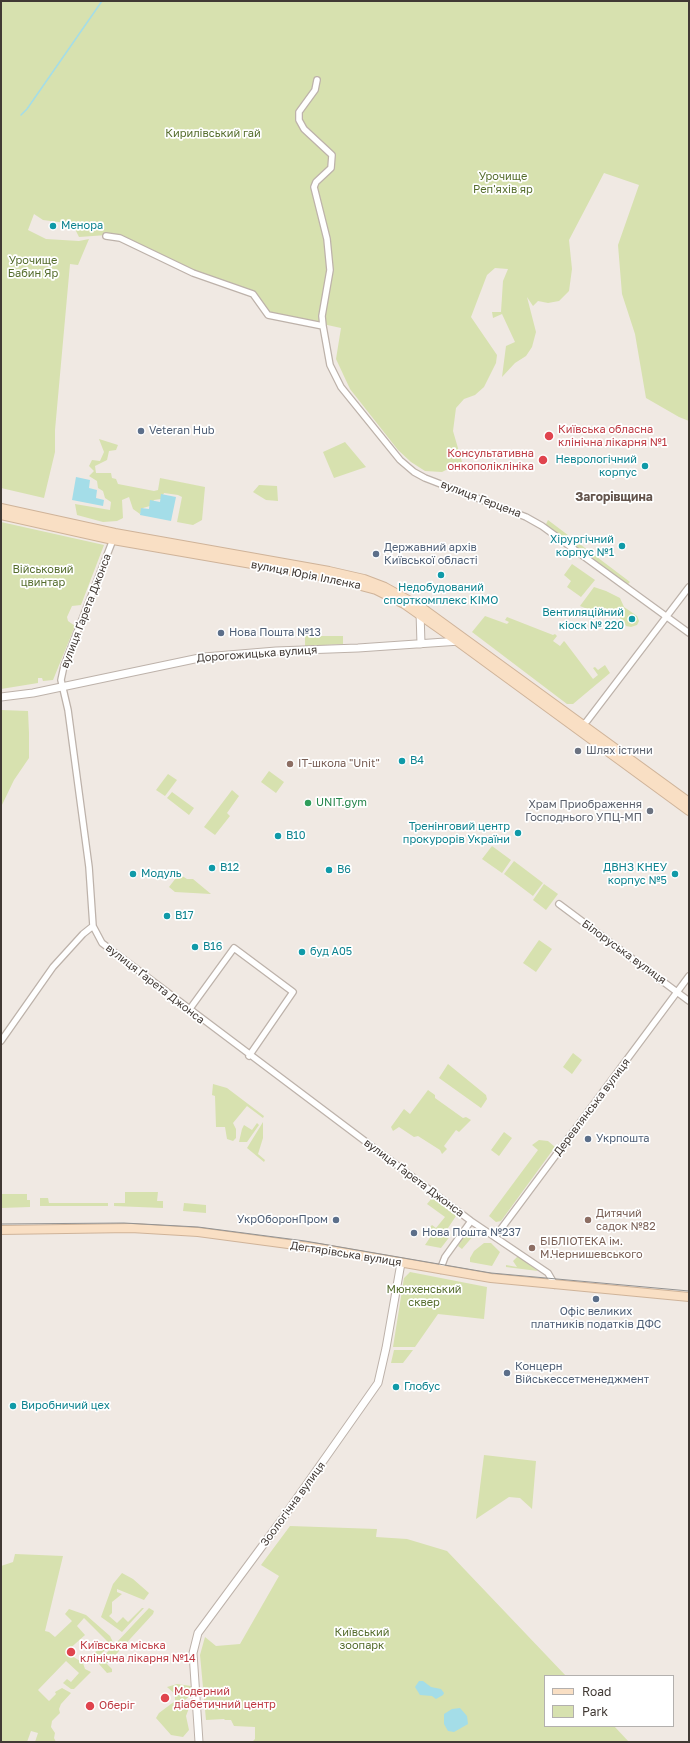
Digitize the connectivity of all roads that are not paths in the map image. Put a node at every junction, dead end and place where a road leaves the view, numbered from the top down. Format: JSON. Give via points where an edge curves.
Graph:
{"nodes":[{"id":1,"x":317,"y":80,"type":"dead end"},
{"id":2,"x":106,"y":236,"type":"dead end"},
{"id":3,"x":323,"y":326,"type":"junction"},
{"id":4,"x":1,"y":508,"type":"edge"},
{"id":5,"x":1,"y":515,"type":"edge"},
{"id":6,"x":114,"y":537,"type":"junction"},
{"id":7,"x":689,"y":587,"type":"edge"},
{"id":8,"x":420,"y":611,"type":"junction"},
{"id":9,"x":668,"y":617,"type":"junction"},
{"id":10,"x":689,"y":633,"type":"edge"},
{"id":11,"x":463,"y":641,"type":"junction"},
{"id":12,"x":421,"y":644,"type":"junction"},
{"id":13,"x":62,"y":686,"type":"junction"},
{"id":14,"x":1,"y":697,"type":"edge"},
{"id":15,"x":580,"y":727,"type":"junction"},
{"id":16,"x":689,"y":802,"type":"edge"},
{"id":17,"x":689,"y":811,"type":"edge"},
{"id":18,"x":559,"y":904,"type":"dead end"},
{"id":19,"x":93,"y":926,"type":"junction"},
{"id":20,"x":689,"y":976,"type":"edge"},
{"id":21,"x":678,"y":992,"type":"junction"},
{"id":22,"x":689,"y":1001,"type":"edge"},
{"id":23,"x":189,"y":1010,"type":"junction"},
{"id":24,"x":1,"y":1041,"type":"edge"},
{"id":25,"x":249,"y":1056,"type":"junction"},
{"id":26,"x":471,"y":1221,"type":"junction"},
{"id":27,"x":1,"y":1230,"type":"edge"},
{"id":28,"x":495,"y":1237,"type":"junction"},
{"id":29,"x":401,"y":1263,"type":"junction"},
{"id":30,"x":440,"y":1270,"type":"junction"},
{"id":31,"x":555,"y":1286,"type":"junction"},
{"id":32,"x":689,"y":1297,"type":"edge"},
{"id":33,"x":199,"y":1742,"type":"edge"}],
"edges":[{"from":1,"to":3,"type":"street","name":"вулиця Герцена","via":[[314,90],[299,112],[299,120],[304,129],[332,155],[331,168],[314,187],[327,239],[330,270],[322,316]]},
{"from":2,"to":3,"type":"street","via":[[120,238],[193,274],[253,294],[268,315]]},
{"from":3,"to":9,"type":"street","name":"вулиця Герцена","via":[[334,376],[358,410],[406,466],[425,478],[531,520]]},
{"from":4,"to":6,"type":"main road","name":"вулиця Юрія Іллєнка"},
{"from":5,"to":6,"type":"main road","name":"вулиця Юрія Іллєнка"},
{"from":6,"to":8,"type":"main road","name":"вулиця Юрія Іллєнка","via":[[348,575],[390,590]]},
{"from":6,"to":13,"type":"street","name":"вулиця Ґарета Джонса","via":[[62,674]]},
{"from":7,"to":9,"type":"street"},
{"from":8,"to":11,"type":"main road","name":"вулиця Юрія Іллєнка"},
{"from":8,"to":12,"type":"street"},
{"from":9,"to":10,"type":"street","name":"вулиця Герцена"},
{"from":9,"to":15,"type":"street"},
{"from":11,"to":12,"type":"street","name":"Дорогожицька вулиця"},
{"from":11,"to":15,"type":"main road","name":"вулиця Юрія Іллєнка"},
{"from":12,"to":13,"type":"street","name":"Дорогожицька вулиця","via":[[204,657]]},
{"from":13,"to":14,"type":"street","name":"Дорогожицька вулиця"},
{"from":13,"to":19,"type":"street","name":"вулиця Ґарета Джонса","via":[[69,718],[89,867]]},
{"from":15,"to":16,"type":"main road","name":"вулиця Юрія Іллєнка"},
{"from":15,"to":17,"type":"main road","name":"вулиця Юрія Іллєнка"},
{"from":18,"to":21,"type":"street","name":"Білоруська вулиця"},
{"from":19,"to":23,"type":"street","name":"вулиця Ґарета Джонса","via":[[102,943]]},
{"from":19,"to":24,"type":"street","via":[[82,934],[53,967]]},
{"from":20,"to":21,"type":"street","name":"Деревлянська вулиця"},
{"from":21,"to":22,"type":"street","name":"Білоруська вулиця"},
{"from":21,"to":28,"type":"street","name":"Деревлянська вулиця"},
{"from":23,"to":25,"type":"street","name":"вулиця Ґарета Джонса"},
{"from":23,"to":25,"type":"street","via":[[234,948],[293,992]]},
{"from":25,"to":26,"type":"street","name":"вулиця Ґарета Джонса"},
{"from":26,"to":28,"type":"street","name":"вулиця Ґарета Джонса"},
{"from":26,"to":30,"type":"street","name":"вулиця Ґарета Джонса","via":[[445,1257]]},
{"from":27,"to":29,"type":"main road","name":"Дегтярівська вулиця","via":[[110,1228],[198,1232],[318,1248]]},
{"from":28,"to":31,"type":"street","name":"вулиця Ґарета Джонса","via":[[548,1273]]},
{"from":29,"to":30,"type":"main road","name":"Дегтярівська вулиця"},
{"from":29,"to":33,"type":"street","name":"Зоологічна вулиця","via":[[378,1383],[198,1633],[193,1653]]},
{"from":30,"to":31,"type":"main road","name":"Дегтярівська вулиця"},
{"from":31,"to":32,"type":"main road","name":"Дегтярівська вулиця"}]}
